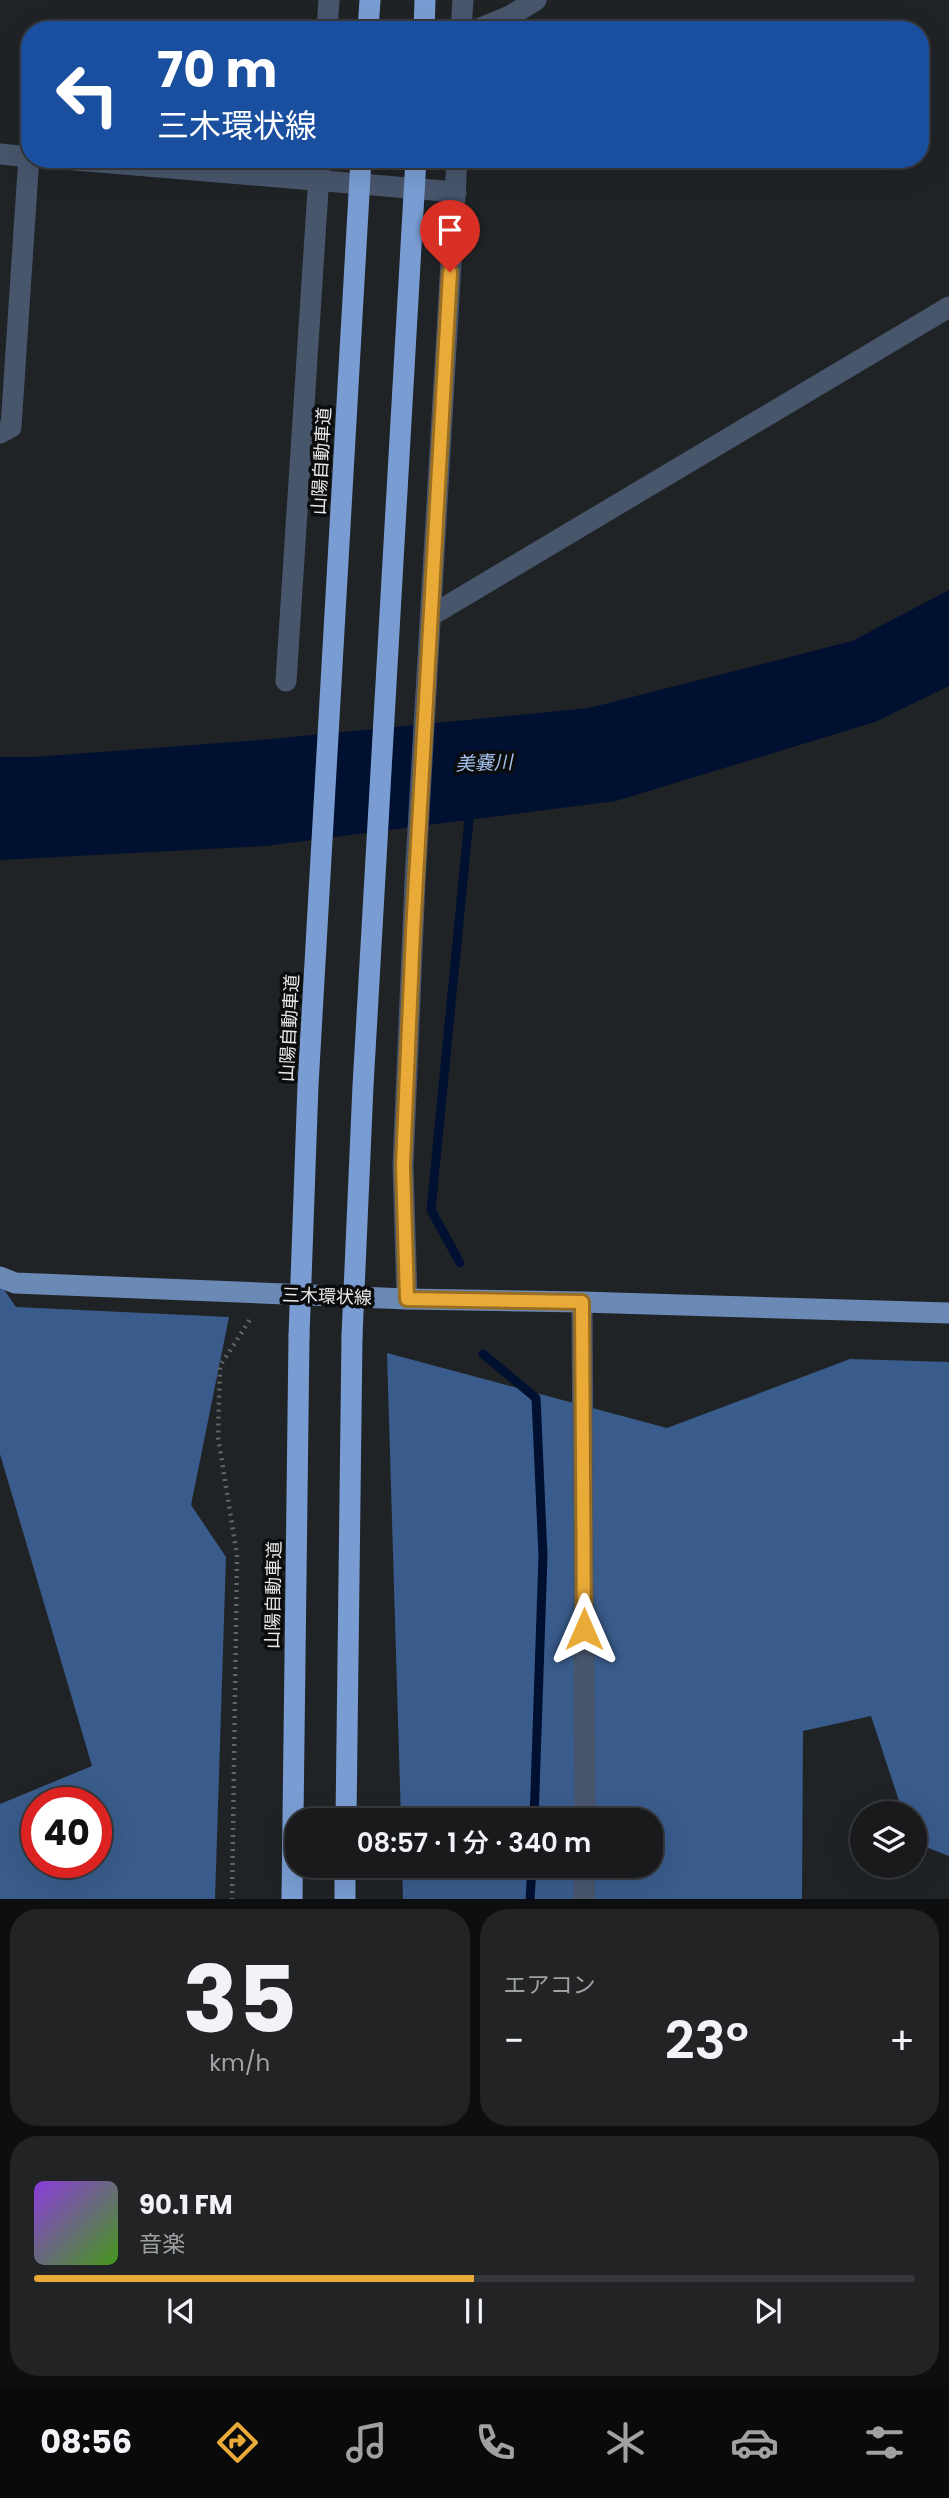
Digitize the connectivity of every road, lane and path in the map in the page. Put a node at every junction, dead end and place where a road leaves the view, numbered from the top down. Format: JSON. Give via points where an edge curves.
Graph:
{"nodes":[{"id":1,"x":329,"y":0,"type":"edge"},
{"id":2,"x":370,"y":0,"type":"edge"},
{"id":3,"x":425,"y":0,"type":"edge"},
{"id":4,"x":463,"y":0,"type":"edge"},
{"id":5,"x":536,"y":0,"type":"edge"},
{"id":6,"x":328,"y":21,"type":"edge"},
{"id":7,"x":369,"y":21,"type":"edge"},
{"id":8,"x":424,"y":21,"type":"edge"},
{"id":9,"x":462,"y":21,"type":"edge"},
{"id":10,"x":498,"y":21,"type":"edge"},
{"id":11,"x":0,"y":154,"type":"edge"},
{"id":12,"x":21,"y":155,"type":"edge"},
{"id":13,"x":29,"y":168,"type":"edge"},
{"id":14,"x":272,"y":168,"type":"edge"},
{"id":15,"x":360,"y":168,"type":"edge"},
{"id":16,"x":415,"y":168,"type":"edge"},
{"id":17,"x":457,"y":168,"type":"edge"},
{"id":18,"x":319,"y":170,"type":"edge"},
{"id":19,"x":456,"y":192,"type":"junction"},
{"id":20,"x":949,"y":307,"type":"edge"},
{"id":21,"x":0,"y":433,"type":"edge"},
{"id":22,"x":432,"y":615,"type":"junction"},
{"id":23,"x":286,"y":681,"type":"dead end"},
{"id":24,"x":0,"y":1277,"type":"edge"},
{"id":25,"x":260,"y":1294,"type":"junction"},
{"id":26,"x":407,"y":1299,"type":"junction"},
{"id":27,"x":582,"y":1302,"type":"junction"},
{"id":28,"x":949,"y":1313,"type":"edge"},
{"id":29,"x":346,"y":1808,"type":"edge"},
{"id":30,"x":585,"y":1808,"type":"edge"},
{"id":31,"x":345,"y":1878,"type":"edge"},
{"id":32,"x":585,"y":1878,"type":"edge"},
{"id":33,"x":232,"y":1899,"type":"edge"},
{"id":34,"x":292,"y":1899,"type":"edge"},
{"id":35,"x":345,"y":1899,"type":"edge"},
{"id":36,"x":584,"y":1899,"type":"edge"}],
"edges":[{"from":1,"to":6,"type":"street"},
{"from":2,"to":7,"type":"highway"},
{"from":3,"to":8,"type":"highway"},
{"from":4,"to":9,"type":"street"},
{"from":5,"to":10,"type":"street"},
{"from":11,"to":12,"type":"street"},
{"from":13,"to":21,"type":"street","via":[[11,427]]},
{"from":14,"to":18,"type":"street"},
{"from":15,"to":34,"type":"highway","name":"山陽自動車道","bridge":true,"via":[[308,1085],[299,1336]]},
{"from":16,"to":29,"type":"highway","bridge":true,"via":[[352,1336]]},
{"from":17,"to":19,"type":"street"},
{"from":18,"to":19,"type":"street"},
{"from":18,"to":23,"type":"street"},
{"from":19,"to":22,"type":"street"},
{"from":20,"to":22,"type":"street"},
{"from":22,"to":26,"type":"street","via":[[403,1165]]},
{"from":24,"to":25,"type":"main road","name":"三木環状線","via":[[15,1283]]},
{"from":25,"to":26,"type":"main road","name":"三木環状線"},
{"from":25,"to":33,"type":"path","via":[[252,1316],[220,1366],[218,1437],[237,1555]]},
{"from":26,"to":27,"type":"main road","name":"三木環状線"},
{"from":27,"to":28,"type":"main road","name":"三木環状線"},
{"from":27,"to":30,"type":"street"},
{"from":31,"to":35,"type":"highway"},
{"from":32,"to":36,"type":"street"}]}
